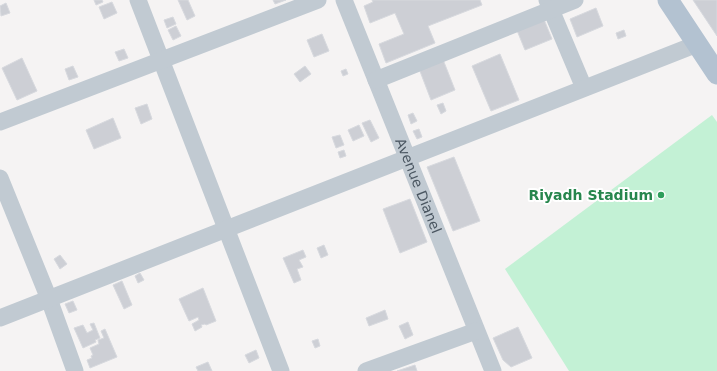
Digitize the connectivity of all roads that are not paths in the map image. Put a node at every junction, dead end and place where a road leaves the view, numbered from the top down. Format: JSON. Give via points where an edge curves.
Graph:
{"nodes":[{"id":1,"x":138,"y":0,"type":"edge"},
{"id":2,"x":318,"y":0,"type":"edge"},
{"id":3,"x":344,"y":0,"type":"edge"},
{"id":4,"x":574,"y":0,"type":"edge"},
{"id":5,"x":668,"y":0,"type":"edge"},
{"id":6,"x":549,"y":5,"type":"edge"},
{"id":7,"x":697,"y":44,"type":"junction"},
{"id":8,"x":162,"y":60,"type":"junction"},
{"id":9,"x":717,"y":74,"type":"edge"},
{"id":10,"x":376,"y":80,"type":"junction"},
{"id":11,"x":584,"y":88,"type":"junction"},
{"id":12,"x":0,"y":122,"type":"edge"},
{"id":13,"x":407,"y":158,"type":"junction"},
{"id":14,"x":0,"y":178,"type":"edge"},
{"id":15,"x":228,"y":229,"type":"junction"},
{"id":16,"x":49,"y":299,"type":"junction"},
{"id":17,"x":0,"y":318,"type":"edge"},
{"id":18,"x":476,"y":331,"type":"junction"},
{"id":19,"x":75,"y":371,"type":"edge"},
{"id":20,"x":281,"y":371,"type":"edge"},
{"id":21,"x":366,"y":371,"type":"edge"},
{"id":22,"x":492,"y":371,"type":"edge"}],
"edges":[{"from":1,"to":8,"type":"street"},
{"from":2,"to":8,"type":"street"},
{"from":3,"to":10,"type":"street","name":"Avenue Dianel"},
{"from":4,"to":6,"type":"street"},
{"from":5,"to":7,"type":"main road"},
{"from":6,"to":10,"type":"street"},
{"from":6,"to":11,"type":"street"},
{"from":7,"to":9,"type":"main road"},
{"from":7,"to":11,"type":"street"},
{"from":8,"to":12,"type":"street"},
{"from":8,"to":15,"type":"street"},
{"from":10,"to":13,"type":"street","name":"Avenue Dianel"},
{"from":11,"to":13,"type":"street"},
{"from":13,"to":15,"type":"street"},
{"from":13,"to":18,"type":"street","name":"Avenue Dianel"},
{"from":14,"to":16,"type":"street"},
{"from":15,"to":16,"type":"street"},
{"from":15,"to":20,"type":"street"},
{"from":16,"to":17,"type":"street"},
{"from":16,"to":19,"type":"street"},
{"from":18,"to":21,"type":"street"},
{"from":18,"to":22,"type":"street","name":"Avenue Dianel"}]}
